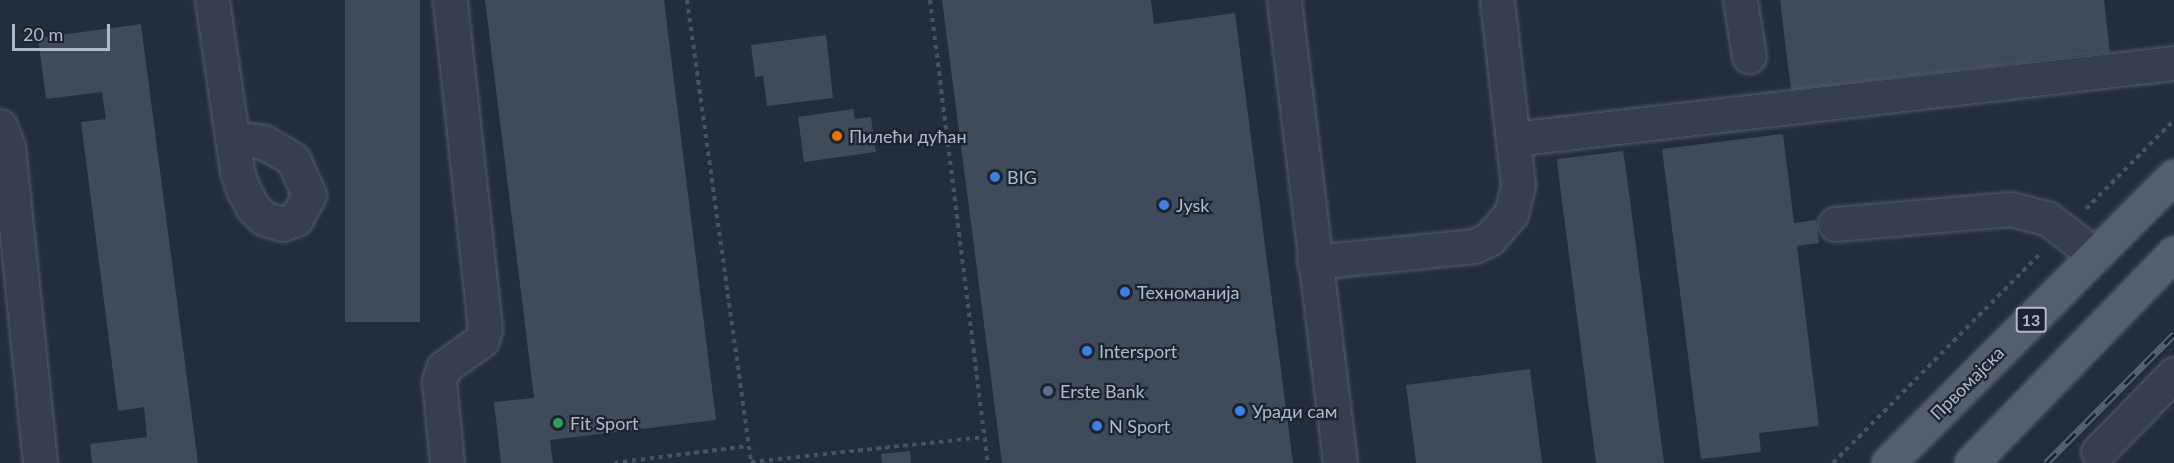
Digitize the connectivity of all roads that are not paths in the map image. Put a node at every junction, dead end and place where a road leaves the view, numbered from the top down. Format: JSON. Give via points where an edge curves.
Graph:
{"nodes":[{"id":1,"x":212,"y":0,"type":"edge"},
{"id":2,"x":450,"y":0,"type":"edge"},
{"id":3,"x":1284,"y":0,"type":"edge"},
{"id":4,"x":1497,"y":0,"type":"edge"},
{"id":5,"x":1740,"y":0,"type":"edge"},
{"id":6,"x":1749,"y":56,"type":"dead end"},
{"id":7,"x":2174,"y":63,"type":"edge"},
{"id":8,"x":0,"y":126,"type":"edge"},
{"id":9,"x":233,"y":138,"type":"dead end"},
{"id":10,"x":1513,"y":139,"type":"junction"},
{"id":11,"x":2174,"y":176,"type":"edge"},
{"id":12,"x":1835,"y":224,"type":"dead end"},
{"id":13,"x":2174,"y":253,"type":"edge"},
{"id":14,"x":2095,"y":255,"type":"junction"},
{"id":15,"x":1314,"y":262,"type":"junction"},
{"id":16,"x":2174,"y":374,"type":"edge"},
{"id":17,"x":2098,"y":452,"type":"dead end"},
{"id":18,"x":40,"y":463,"type":"edge"},
{"id":19,"x":447,"y":463,"type":"edge"},
{"id":20,"x":1340,"y":463,"type":"edge"},
{"id":21,"x":1888,"y":463,"type":"edge"},
{"id":22,"x":1971,"y":463,"type":"edge"}],
"edges":[{"from":1,"to":9,"type":"street"},
{"from":2,"to":19,"type":"street","via":[[485,329],[482,340],[443,368],[439,381]]},
{"from":3,"to":15,"type":"street"},
{"from":4,"to":10,"type":"street"},
{"from":5,"to":6,"type":"street"},
{"from":7,"to":10,"type":"street"},
{"from":8,"to":18,"type":"street","via":[[8,147]]},
{"from":10,"to":15,"type":"street","via":[[1516,202],[1511,214],[1489,239],[1474,246]]},
{"from":11,"to":14,"type":"main road","name":"Првомајска","number":"13"},
{"from":12,"to":14,"type":"street","via":[[2010,209],[2047,218]]},
{"from":13,"to":22,"type":"main road"},
{"from":14,"to":21,"type":"main road","name":"Првомајска","number":"13"},
{"from":15,"to":20,"type":"street"},
{"from":16,"to":17,"type":"street"}]}
